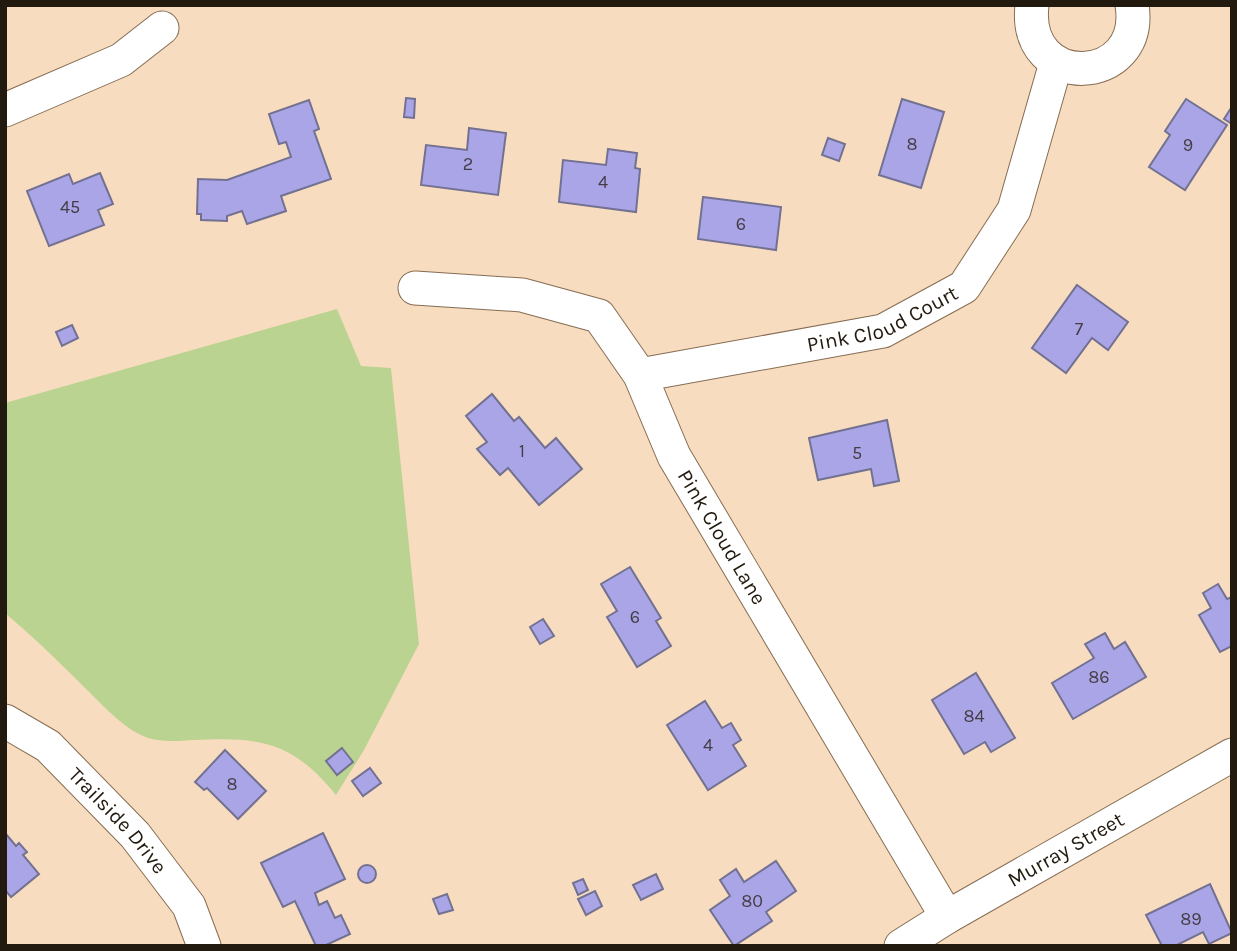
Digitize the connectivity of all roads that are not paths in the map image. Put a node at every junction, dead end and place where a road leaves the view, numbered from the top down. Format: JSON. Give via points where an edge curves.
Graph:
{"nodes":[{"id":1,"x":1032,"y":5,"type":"edge"},
{"id":2,"x":1132,"y":5,"type":"edge"},
{"id":3,"x":162,"y":28,"type":"dead end"},
{"id":4,"x":1056,"y":62,"type":"junction"},
{"id":5,"x":5,"y":110,"type":"edge"},
{"id":6,"x":415,"y":288,"type":"dead end"},
{"id":7,"x":640,"y":375,"type":"junction"},
{"id":8,"x":5,"y":721,"type":"edge"},
{"id":9,"x":1232,"y":755,"type":"edge"},
{"id":10,"x":947,"y":917,"type":"junction"},
{"id":11,"x":204,"y":946,"type":"edge"},
{"id":12,"x":901,"y":946,"type":"edge"}],
"edges":[{"from":1,"to":4,"type":"street","via":[[1034,37]]},
{"from":2,"to":4,"type":"street","via":[[1134,24],[1129,40],[1106,64],[1072,69]]},
{"from":3,"to":5,"type":"street","via":[[121,60]]},
{"from":4,"to":7,"type":"street","name":"Pink Cloud Court","via":[[1014,210],[964,287],[883,331]]},
{"from":6,"to":7,"type":"street","name":"Pink Cloud Lane","via":[[522,295],[598,316]]},
{"from":7,"to":10,"type":"street","name":"Pink Cloud Lane","via":[[674,456]]},
{"from":8,"to":11,"type":"street","name":"Trailside Drive","via":[[48,746],[135,835],[189,905]]},
{"from":9,"to":10,"type":"street","name":"Murray Street"},
{"from":10,"to":12,"type":"street","name":"Murray Street"}]}
